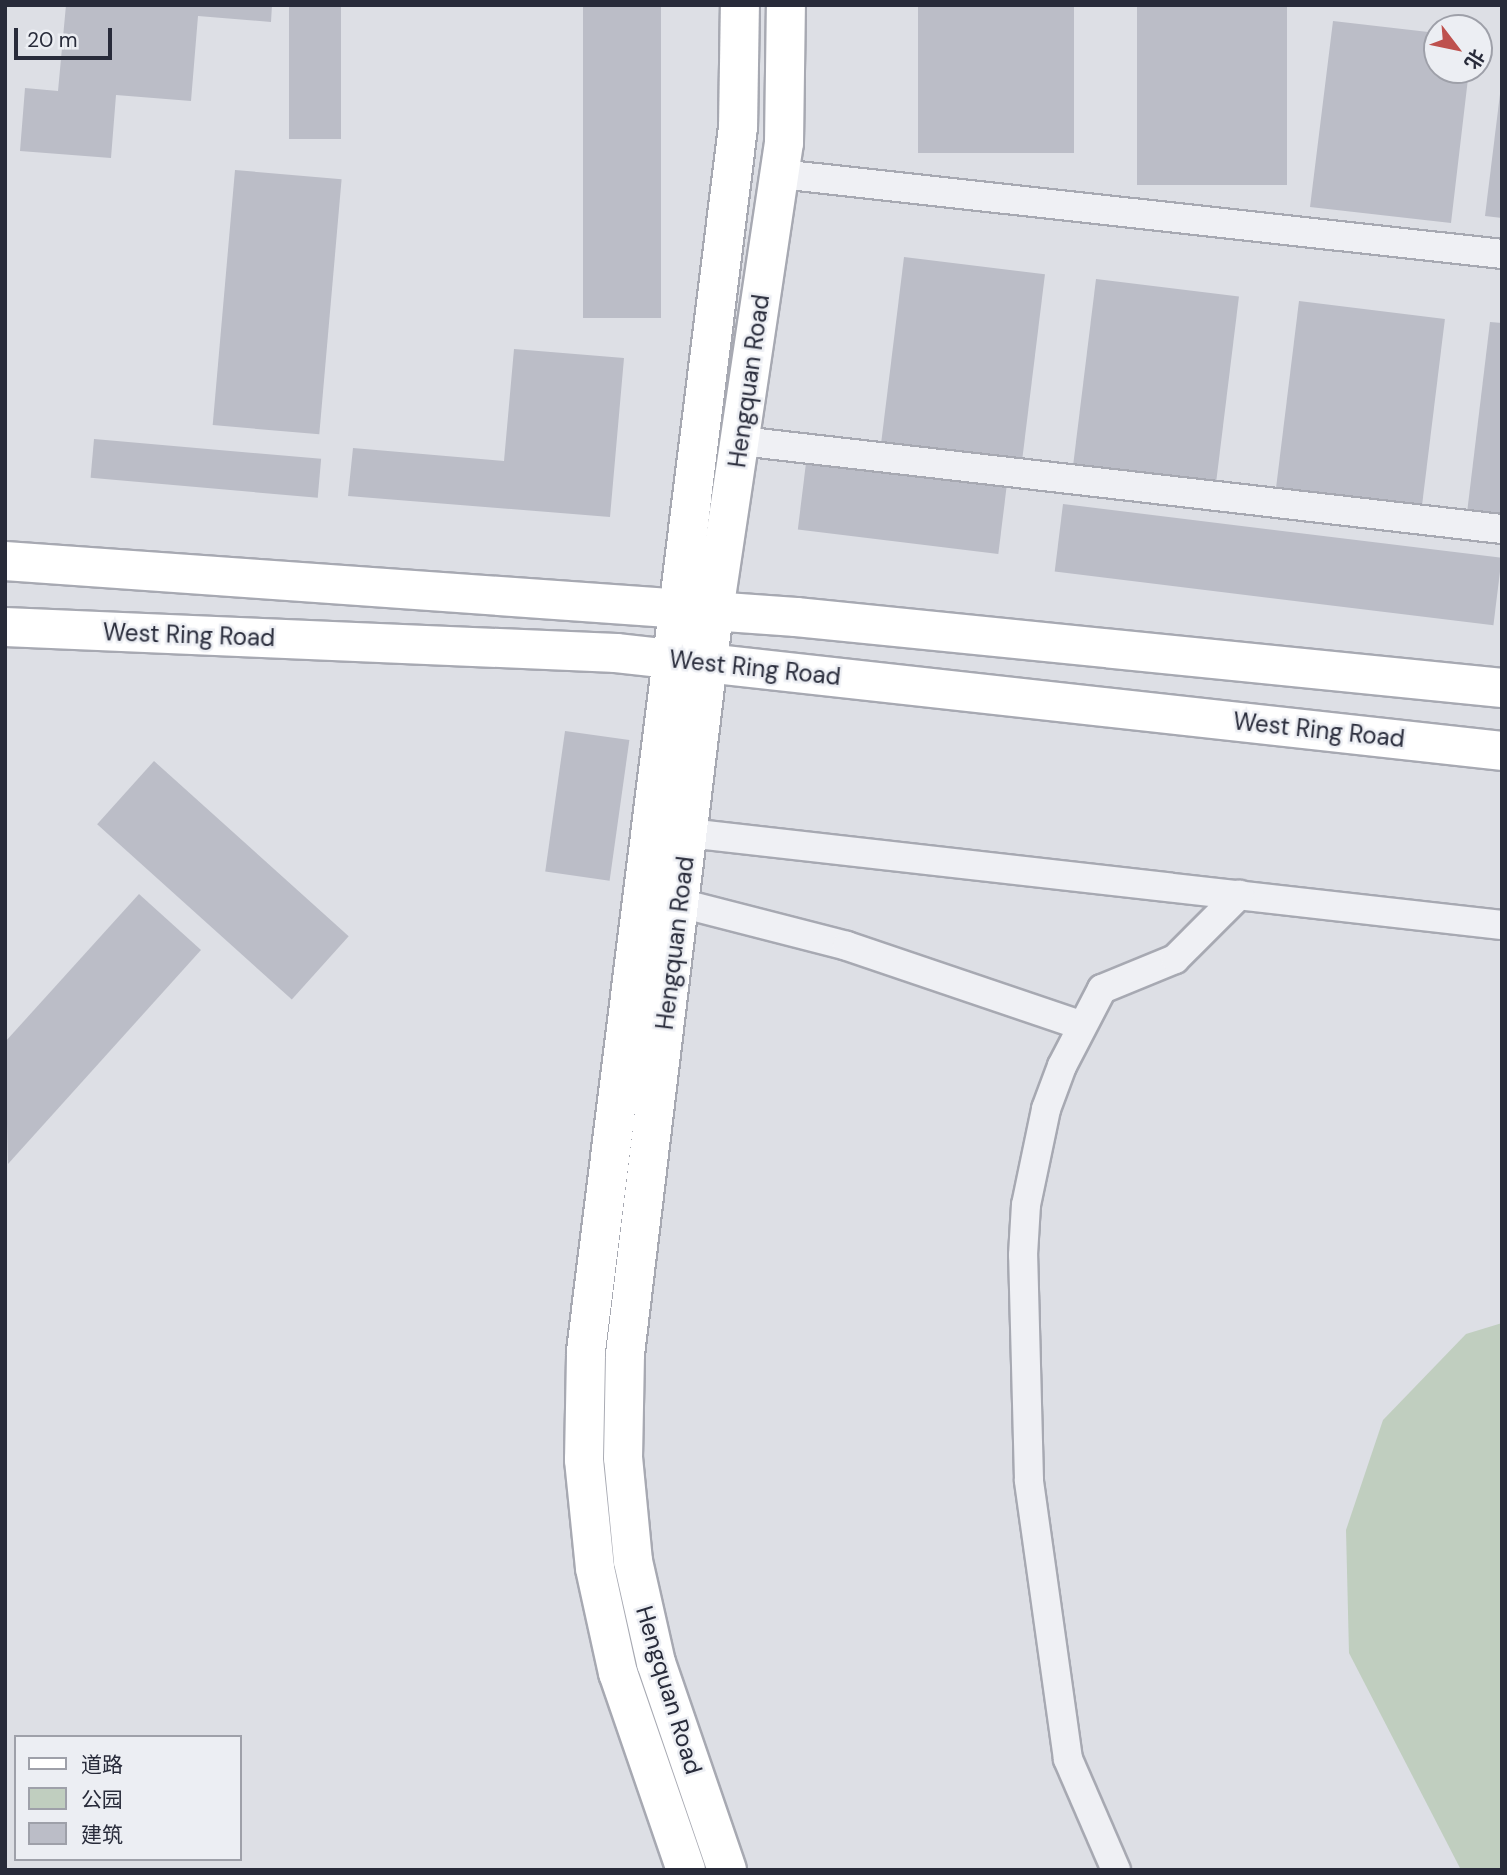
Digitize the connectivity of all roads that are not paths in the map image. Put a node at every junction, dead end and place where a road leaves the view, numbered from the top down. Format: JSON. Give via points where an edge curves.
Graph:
{"nodes":[{"id":1,"x":740,"y":5,"type":"edge"},
{"id":2,"x":786,"y":5,"type":"edge"},
{"id":3,"x":780,"y":174,"type":"junction"},
{"id":4,"x":1502,"y":254,"type":"edge"},
{"id":5,"x":741,"y":441,"type":"junction"},
{"id":6,"x":1502,"y":529,"type":"edge"},
{"id":7,"x":5,"y":561,"type":"edge"},
{"id":8,"x":675,"y":608,"type":"junction"},
{"id":9,"x":714,"y":611,"type":"junction"},
{"id":10,"x":5,"y":626,"type":"edge"},
{"id":11,"x":669,"y":659,"type":"junction"},
{"id":12,"x":708,"y":663,"type":"junction"},
{"id":13,"x":1502,"y":688,"type":"edge"},
{"id":14,"x":1502,"y":751,"type":"edge"},
{"id":15,"x":688,"y":833,"type":"junction"},
{"id":16,"x":1239,"y":895,"type":"junction"},
{"id":17,"x":680,"y":903,"type":"junction"},
{"id":18,"x":1502,"y":925,"type":"edge"},
{"id":19,"x":1081,"y":1026,"type":"junction"},
{"id":20,"x":686,"y":1870,"type":"edge"},
{"id":21,"x":727,"y":1870,"type":"edge"},
{"id":22,"x":1116,"y":1870,"type":"edge"}],
"edges":[{"from":1,"to":8,"type":"main road","name":"Hengquan Road","via":[[738,128]]},
{"from":2,"to":3,"type":"main road","name":"Hengquan Road"},
{"from":3,"to":4,"type":"street"},
{"from":3,"to":5,"type":"main road","name":"Hengquan Road"},
{"from":5,"to":6,"type":"street"},
{"from":5,"to":9,"type":"main road","name":"Hengquan Road"},
{"from":7,"to":8,"type":"main road"},
{"from":8,"to":9,"type":"main road"},
{"from":8,"to":11,"type":"main road","name":"Hengquan Road"},
{"from":9,"to":12,"type":"main road","name":"Hengquan Road"},
{"from":9,"to":13,"type":"main road"},
{"from":10,"to":11,"type":"main road","name":"West Ring Road"},
{"from":11,"to":12,"type":"main road","name":"West Ring Road"},
{"from":11,"to":20,"type":"main road","name":"Hengquan Road","via":[[586,1351],[584,1460],[594,1568],[618,1673]]},
{"from":12,"to":14,"type":"main road","name":"West Ring Road"},
{"from":12,"to":15,"type":"main road","name":"Hengquan Road"},
{"from":15,"to":16,"type":"street"},
{"from":15,"to":17,"type":"main road","name":"Hengquan Road"},
{"from":16,"to":18,"type":"street"},
{"from":16,"to":19,"type":"street","via":[[1175,959],[1102,989]]},
{"from":17,"to":19,"type":"street","via":[[847,946]]},
{"from":17,"to":21,"type":"main road","name":"Hengquan Road","via":[[625,1354],[623,1458],[633,1561],[656,1663]]},
{"from":19,"to":22,"type":"street","via":[[1046,1109],[1026,1205],[1023,1255],[1029,1480],[1068,1759]]}]}
